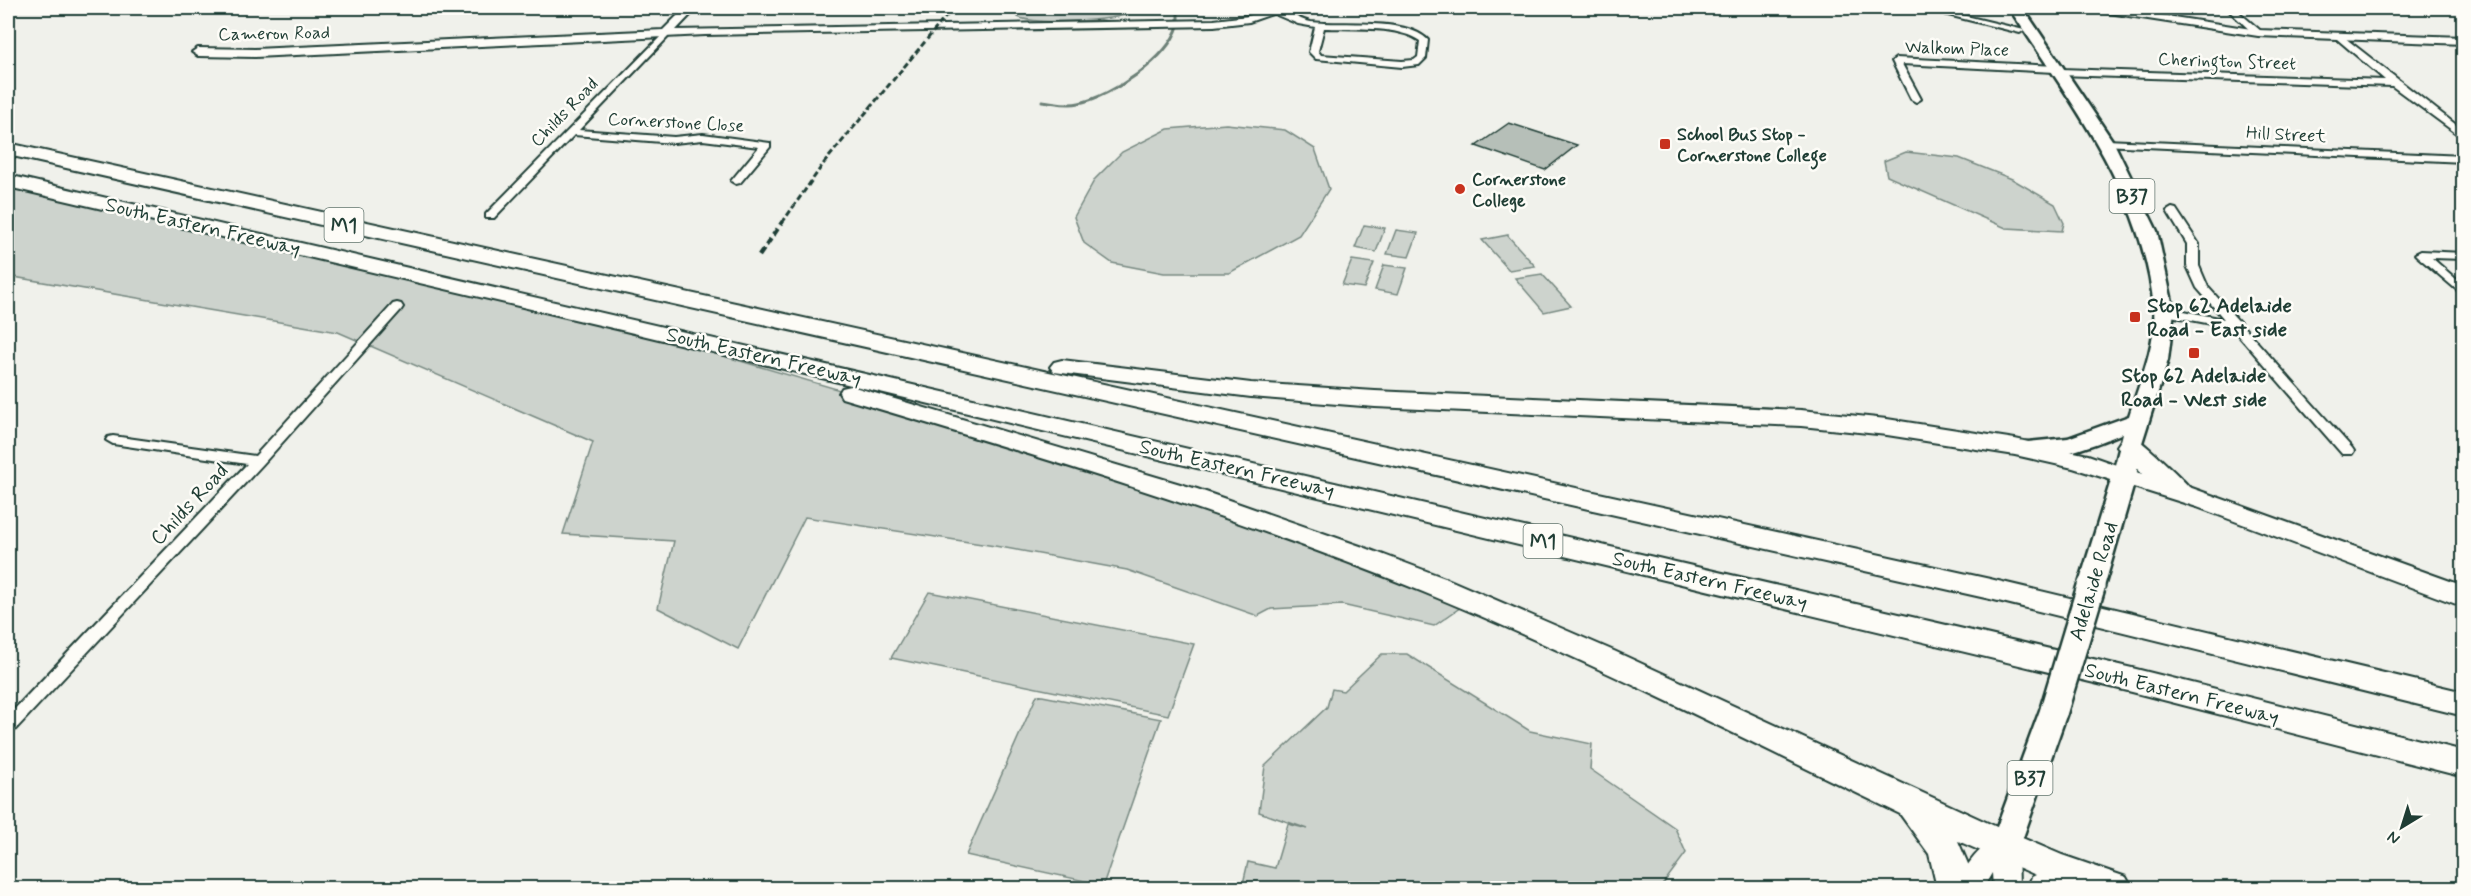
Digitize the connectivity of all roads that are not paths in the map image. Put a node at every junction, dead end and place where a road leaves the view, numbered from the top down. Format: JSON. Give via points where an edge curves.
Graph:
{"nodes":[{"id":1,"x":691,"y":8,"type":"edge"},
{"id":2,"x":1924,"y":8,"type":"edge"},
{"id":3,"x":2007,"y":8,"type":"edge"},
{"id":4,"x":2016,"y":8,"type":"edge"},
{"id":5,"x":2096,"y":8,"type":"edge"},
{"id":6,"x":2230,"y":8,"type":"edge"},
{"id":7,"x":1280,"y":9,"type":"edge"},
{"id":8,"x":1320,"y":25,"type":"junction"},
{"id":9,"x":2020,"y":30,"type":"junction"},
{"id":10,"x":2258,"y":33,"type":"junction"},
{"id":11,"x":665,"y":35,"type":"junction"},
{"id":12,"x":2340,"y":37,"type":"junction"},
{"id":13,"x":2463,"y":41,"type":"edge"},
{"id":14,"x":198,"y":52,"type":"dead end"},
{"id":15,"x":2053,"y":70,"type":"junction"},
{"id":16,"x":2394,"y":83,"type":"junction"},
{"id":17,"x":1916,"y":99,"type":"dead end"},
{"id":18,"x":572,"y":132,"type":"junction"},
{"id":19,"x":2463,"y":136,"type":"edge"},
{"id":20,"x":2106,"y":143,"type":"junction"},
{"id":21,"x":8,"y":148,"type":"edge"},
{"id":22,"x":2463,"y":159,"type":"edge"},
{"id":23,"x":8,"y":181,"type":"edge"},
{"id":24,"x":736,"y":181,"type":"dead end"},
{"id":25,"x":2172,"y":211,"type":"dead end"},
{"id":26,"x":490,"y":216,"type":"dead end"},
{"id":27,"x":2463,"y":256,"type":"edge"},
{"id":28,"x":2463,"y":293,"type":"edge"},
{"id":29,"x":397,"y":307,"type":"dead end"},
{"id":30,"x":2164,"y":311,"type":"junction"},
{"id":31,"x":621,"y":323,"type":"junction"},
{"id":32,"x":2235,"y":325,"type":"junction"},
{"id":33,"x":904,"y":347,"type":"junction"},
{"id":34,"x":2138,"y":420,"type":"junction"},
{"id":35,"x":113,"y":440,"type":"dead end"},
{"id":36,"x":2130,"y":446,"type":"junction"},
{"id":37,"x":2015,"y":447,"type":"junction"},
{"id":38,"x":2347,"y":451,"type":"dead end"},
{"id":39,"x":258,"y":461,"type":"junction"},
{"id":40,"x":2124,"y":477,"type":"junction"},
{"id":41,"x":2206,"y":501,"type":"junction"},
{"id":42,"x":2463,"y":597,"type":"edge"},
{"id":43,"x":2463,"y":704,"type":"edge"},
{"id":44,"x":8,"y":726,"type":"edge"},
{"id":45,"x":2463,"y":764,"type":"edge"},
{"id":46,"x":1910,"y":803,"type":"junction"},
{"id":47,"x":2005,"y":846,"type":"junction"},
{"id":48,"x":2106,"y":886,"type":"edge"},
{"id":49,"x":1954,"y":888,"type":"edge"},
{"id":50,"x":1970,"y":888,"type":"edge"},
{"id":51,"x":2006,"y":888,"type":"edge"},
{"id":52,"x":2044,"y":888,"type":"edge"}],
"edges":[{"from":1,"to":11,"type":"street"},
{"from":2,"to":9,"type":"street"},
{"from":3,"to":9,"type":"main road","name":"Adelaide Road","number":"B37"},
{"from":4,"to":15,"type":"main road","name":"Adelaide Road","number":"B37"},
{"from":5,"to":10,"type":"street"},
{"from":6,"to":10,"type":"street"},
{"from":7,"to":8,"type":"street","via":[[1302,22]]},
{"from":7,"to":11,"type":"street","name":"Cameron Road","via":[[1237,21]]},
{"from":8,"to":8,"type":"street","via":[[1313,52],[1319,57],[1402,64],[1416,63],[1422,58],[1424,40],[1415,33]]},
{"from":9,"to":15,"type":"main road","name":"Adelaide Road","number":"B37"},
{"from":10,"to":12,"type":"street"},
{"from":11,"to":14,"type":"street","name":"Cameron Road"},
{"from":11,"to":18,"type":"street","name":"Childs Road"},
{"from":12,"to":13,"type":"street"},
{"from":12,"to":16,"type":"street"},
{"from":15,"to":16,"type":"street","name":"Cherington Street"},
{"from":15,"to":17,"type":"street","name":"Walkom Place","via":[[1896,61]]},
{"from":15,"to":20,"type":"main road","name":"Adelaide Road","number":"B37"},
{"from":16,"to":19,"type":"street"},
{"from":18,"to":24,"type":"street","name":"Cornerstone Close","via":[[766,145]]},
{"from":18,"to":26,"type":"street","name":"Childs Road"},
{"from":20,"to":22,"type":"street","name":"Hill Street"},
{"from":20,"to":30,"type":"main road","name":"Adelaide Road","number":"B37","via":[[2148,231]]},
{"from":21,"to":33,"type":"highway","name":"South Eastern Freeway","number":"M1"},
{"from":23,"to":31,"type":"highway","name":"South Eastern Freeway","number":"M1"},
{"from":25,"to":32,"type":"street","via":[[2193,244],[2193,266],[2203,288]]},
{"from":27,"to":28,"type":"street","via":[[2421,254]]},
{"from":29,"to":39,"type":"street","name":"Childs Road"},
{"from":30,"to":32,"type":"street"},
{"from":30,"to":34,"type":"main road","name":"Adelaide Road","number":"B37","via":[[2158,360]]},
{"from":31,"to":45,"type":"highway","name":"South Eastern Freeway","number":"M1","via":[[2132,680]]},
{"from":31,"to":46,"type":"highway","via":[[1066,456],[1316,539],[1508,617]]},
{"from":32,"to":38,"type":"street"},
{"from":33,"to":37,"type":"highway","via":[[1251,390],[1801,418]]},
{"from":33,"to":43,"type":"highway","name":"South Eastern Freeway","number":"M1","via":[[1990,589]]},
{"from":34,"to":36,"type":"main road","name":"Adelaide Road","number":"B37"},
{"from":34,"to":37,"type":"main road","via":[[2071,446]]},
{"from":35,"to":39,"type":"street"},
{"from":36,"to":40,"type":"main road","name":"Adelaide Road","number":"B37"},
{"from":36,"to":41,"type":"highway","via":[[2176,487]]},
{"from":37,"to":40,"type":"highway","via":[[2079,461]]},
{"from":39,"to":44,"type":"street","name":"Childs Road"},
{"from":40,"to":41,"type":"highway"},
{"from":40,"to":47,"type":"main road","name":"Adelaide Road","number":"B37","bridge":true,"via":[[2054,710]]},
{"from":41,"to":42,"type":"highway"},
{"from":46,"to":47,"type":"highway"},
{"from":46,"to":49,"type":"highway","via":[[1947,850]]},
{"from":47,"to":48,"type":"highway"},
{"from":47,"to":50,"type":"main road","via":[[1984,862]]},
{"from":47,"to":51,"type":"main road","name":"Adelaide Road","number":"B37"},
{"from":48,"to":52,"type":"highway"}]}
